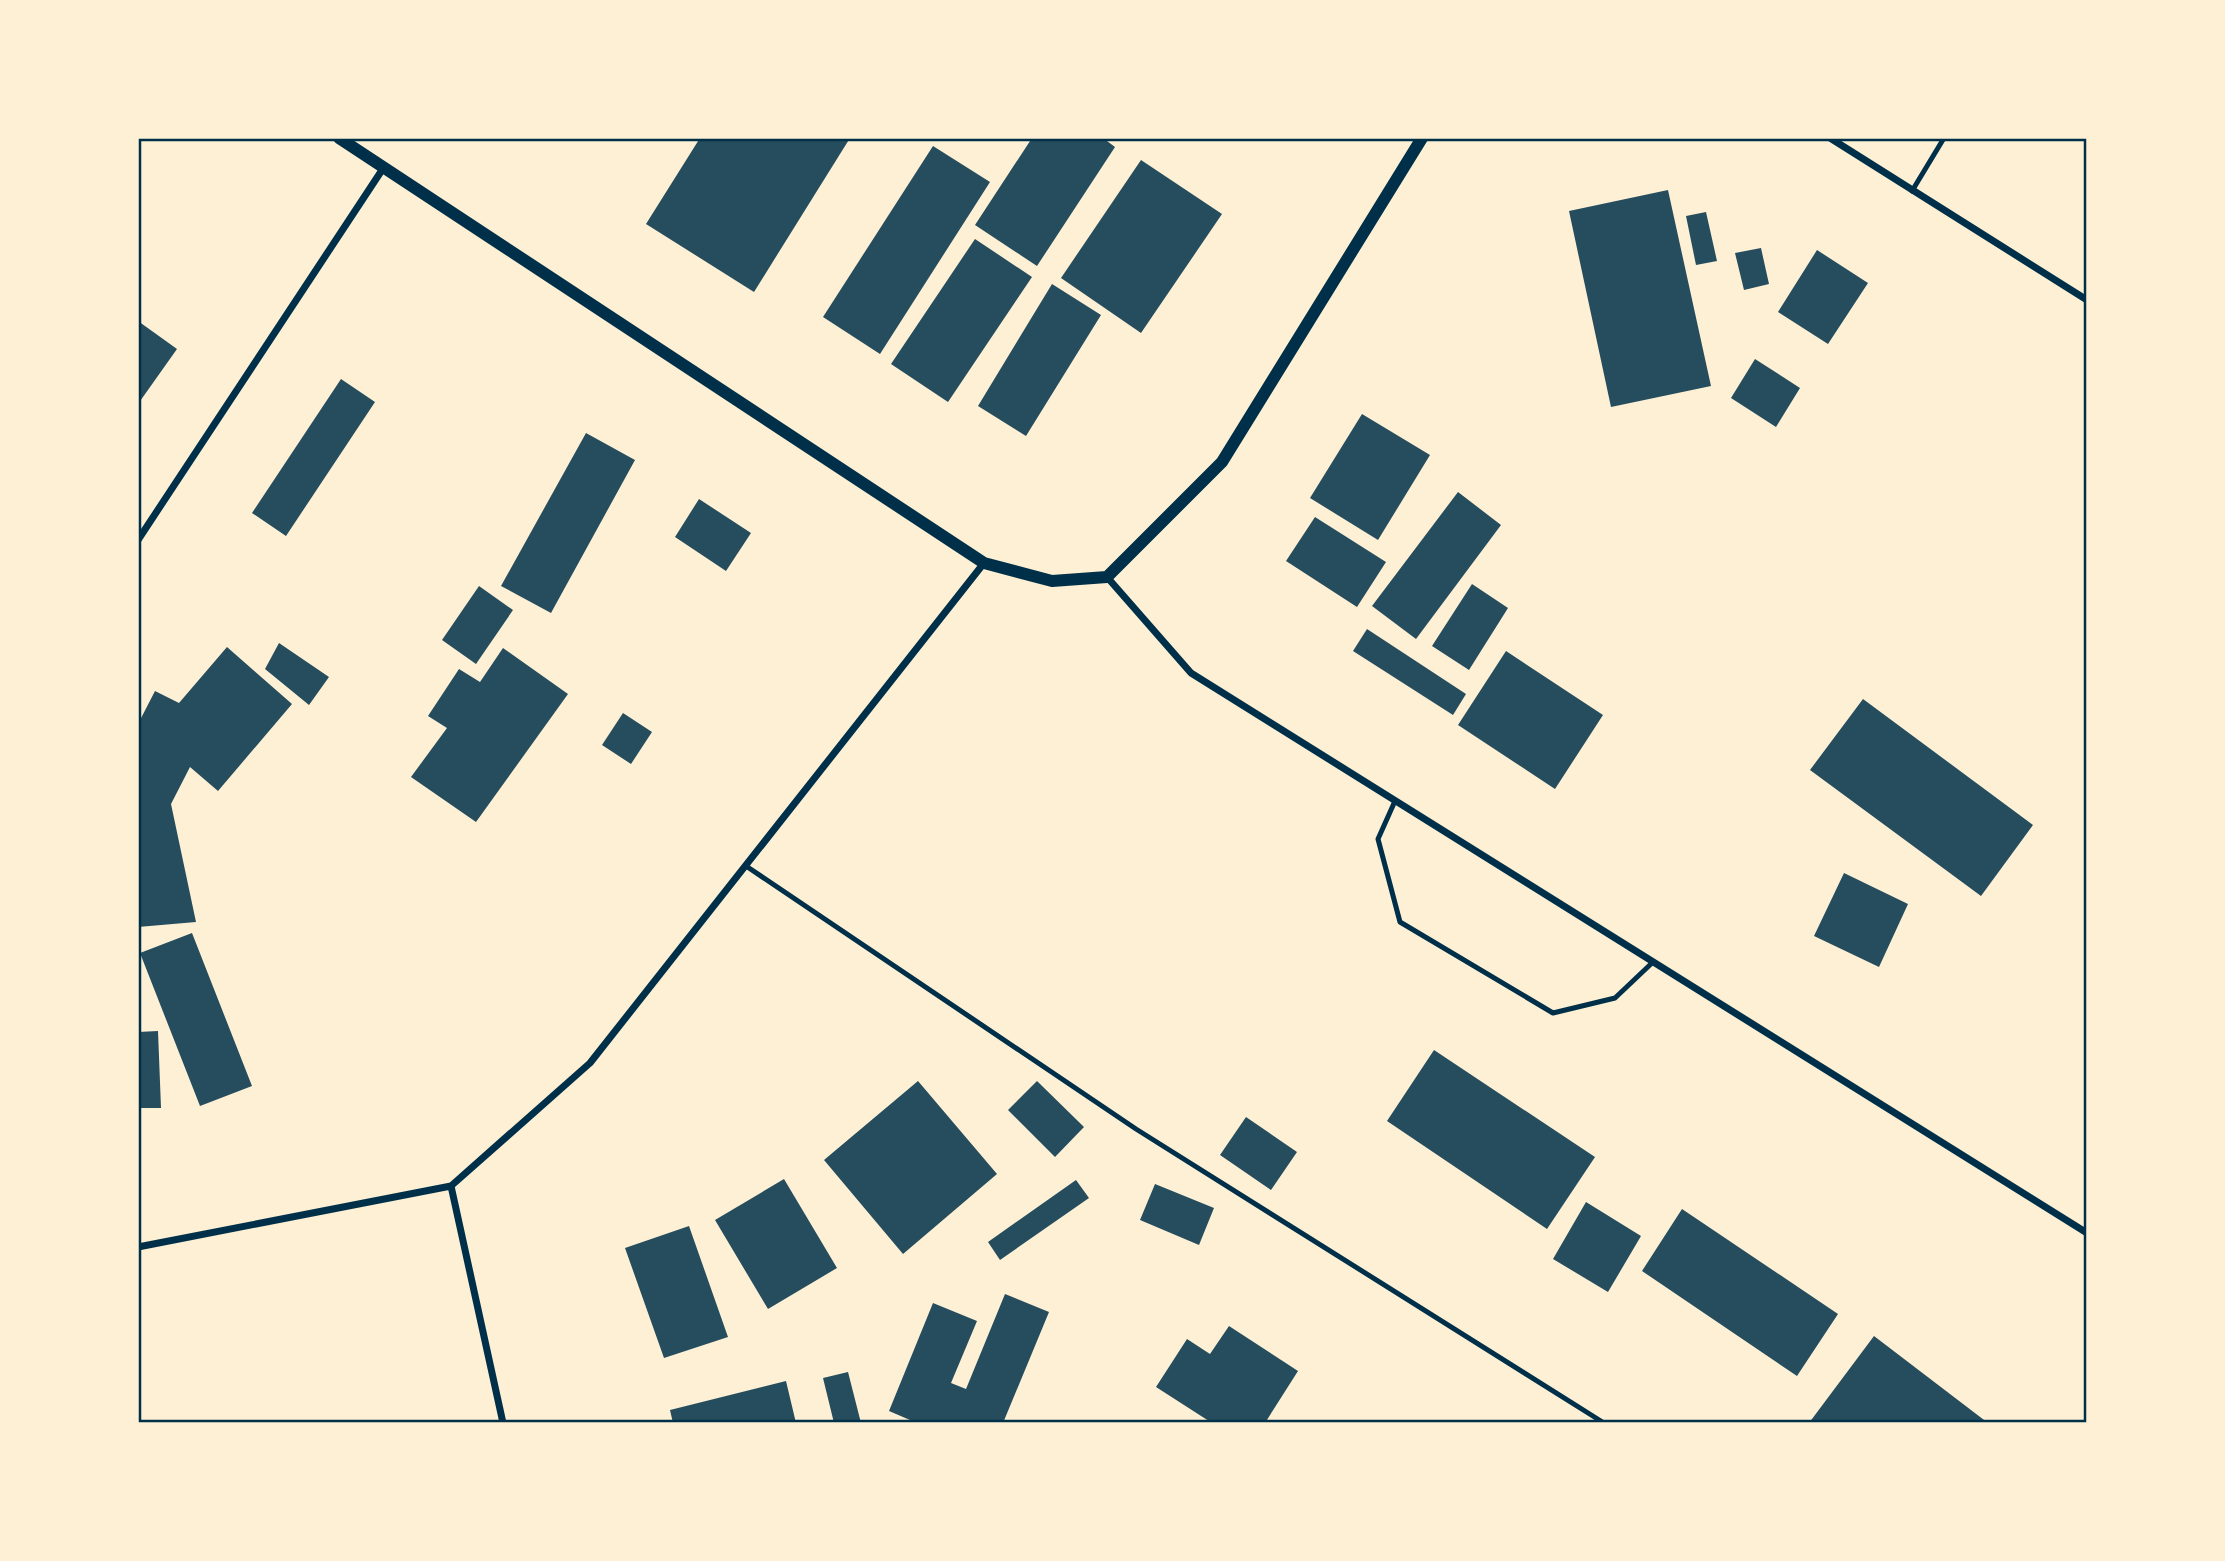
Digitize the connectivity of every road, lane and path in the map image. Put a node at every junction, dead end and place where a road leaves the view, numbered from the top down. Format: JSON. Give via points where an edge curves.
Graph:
{"nodes":[{"id":1,"x":339,"y":138,"type":"edge"},
{"id":2,"x":1422,"y":138,"type":"edge"},
{"id":3,"x":1830,"y":138,"type":"edge"},
{"id":4,"x":1944,"y":138,"type":"edge"},
{"id":5,"x":384,"y":167,"type":"junction"},
{"id":6,"x":1912,"y":191,"type":"junction"},
{"id":7,"x":2087,"y":300,"type":"edge"},
{"id":8,"x":138,"y":540,"type":"edge"},
{"id":9,"x":984,"y":563,"type":"junction"},
{"id":10,"x":1107,"y":577,"type":"junction"},
{"id":11,"x":1395,"y":801,"type":"junction"},
{"id":12,"x":746,"y":866,"type":"junction"},
{"id":13,"x":1653,"y":962,"type":"junction"},
{"id":14,"x":451,"y":1186,"type":"junction"},
{"id":15,"x":2087,"y":1233,"type":"edge"},
{"id":16,"x":138,"y":1247,"type":"edge"},
{"id":17,"x":503,"y":1423,"type":"edge"},
{"id":18,"x":1604,"y":1423,"type":"edge"}],
"edges":[{"from":1,"to":5,"type":"street"},
{"from":2,"to":10,"type":"street","via":[[1222,462]]},
{"from":3,"to":6,"type":"street"},
{"from":4,"to":6,"type":"lane"},
{"from":5,"to":8,"type":"street"},
{"from":5,"to":9,"type":"street"},
{"from":6,"to":7,"type":"street"},
{"from":9,"to":10,"type":"street","via":[[1052,581]]},
{"from":9,"to":12,"type":"street"},
{"from":10,"to":11,"type":"street","via":[[1191,673]]},
{"from":11,"to":13,"type":"street"},
{"from":11,"to":13,"type":"lane","via":[[1378,839],[1400,922],[1553,1013],[1615,998]]},
{"from":12,"to":14,"type":"street","via":[[590,1063]]},
{"from":12,"to":18,"type":"lane","via":[[1136,1129]]},
{"from":13,"to":15,"type":"street"},
{"from":14,"to":16,"type":"street"},
{"from":14,"to":17,"type":"street"}]}
